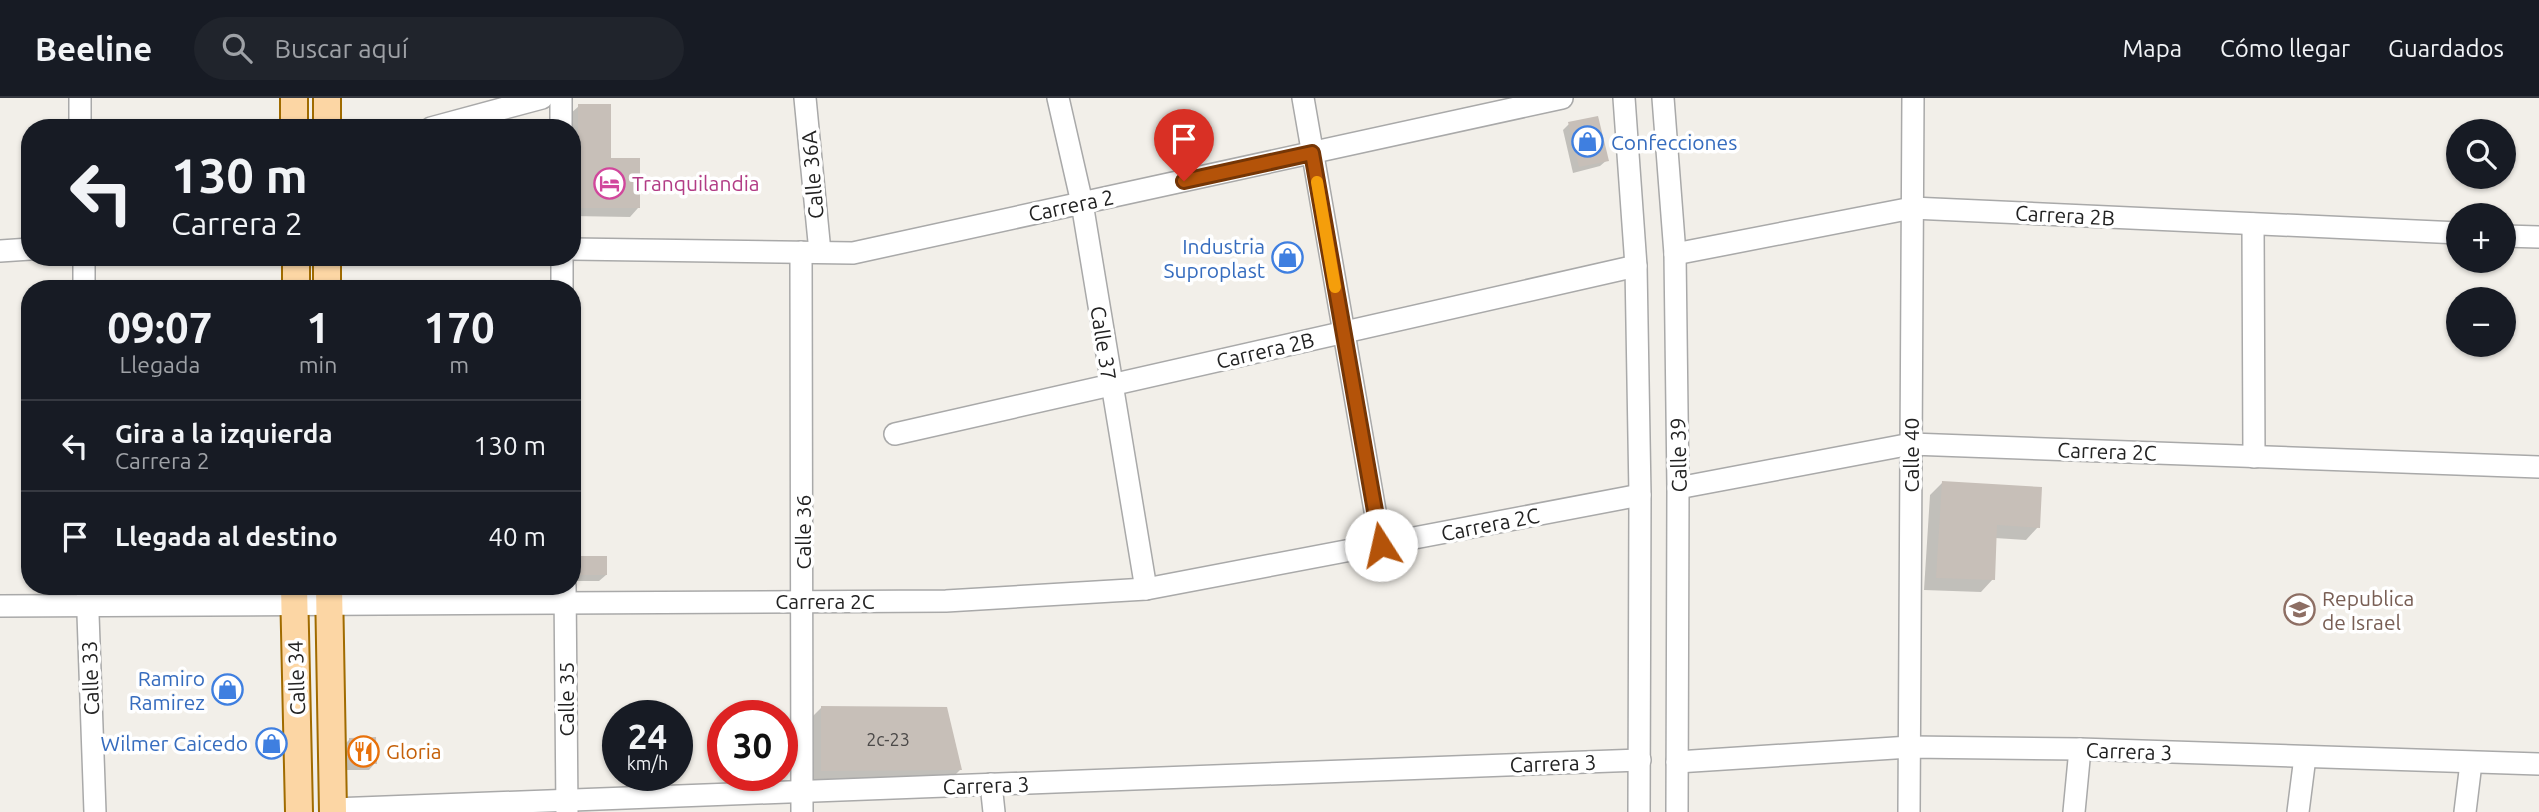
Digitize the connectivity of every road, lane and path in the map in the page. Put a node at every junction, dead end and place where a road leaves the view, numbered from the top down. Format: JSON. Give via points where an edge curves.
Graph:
{"nodes":[{"id":1,"x":80,"y":98,"type":"edge"},
{"id":2,"x":294,"y":98,"type":"edge"},
{"id":3,"x":327,"y":98,"type":"edge"},
{"id":4,"x":542,"y":98,"type":"edge"},
{"id":5,"x":561,"y":98,"type":"edge"},
{"id":6,"x":805,"y":98,"type":"edge"},
{"id":7,"x":1058,"y":98,"type":"edge"},
{"id":8,"x":1303,"y":98,"type":"edge"},
{"id":9,"x":1562,"y":98,"type":"edge"},
{"id":10,"x":1624,"y":98,"type":"edge"},
{"id":11,"x":1662,"y":98,"type":"edge"},
{"id":12,"x":1913,"y":98,"type":"edge"},
{"id":13,"x":80,"y":119,"type":"edge"},
{"id":14,"x":294,"y":119,"type":"edge"},
{"id":15,"x":327,"y":119,"type":"edge"},
{"id":16,"x":464,"y":119,"type":"edge"},
{"id":17,"x":561,"y":119,"type":"edge"},
{"id":18,"x":1312,"y":153,"type":"junction"},
{"id":19,"x":1082,"y":203,"type":"junction"},
{"id":20,"x":1912,"y":208,"type":"junction"},
{"id":21,"x":2253,"y":224,"type":"junction"},
{"id":22,"x":2446,"y":232,"type":"edge"},
{"id":23,"x":2516,"y":236,"type":"edge"},
{"id":24,"x":2539,"y":237,"type":"edge"},
{"id":25,"x":581,"y":249,"type":"edge"},
{"id":26,"x":21,"y":250,"type":"edge"},
{"id":27,"x":0,"y":251,"type":"edge"},
{"id":28,"x":811,"y":252,"type":"junction"},
{"id":29,"x":1675,"y":254,"type":"junction"},
{"id":30,"x":1636,"y":266,"type":"junction"},
{"id":31,"x":1343,"y":332,"type":"junction"},
{"id":32,"x":1111,"y":385,"type":"junction"},
{"id":33,"x":895,"y":434,"type":"dead end"},
{"id":34,"x":1911,"y":444,"type":"junction"},
{"id":35,"x":2254,"y":457,"type":"junction"},
{"id":36,"x":2539,"y":467,"type":"edge"},
{"id":37,"x":1678,"y":488,"type":"junction"},
{"id":38,"x":1640,"y":495,"type":"junction"},
{"id":39,"x":1381,"y":545,"type":"junction"},
{"id":40,"x":1146,"y":590,"type":"junction"},
{"id":41,"x":581,"y":594,"type":"edge"},
{"id":42,"x":294,"y":595,"type":"edge"},
{"id":43,"x":329,"y":595,"type":"edge"},
{"id":44,"x":565,"y":595,"type":"edge"},
{"id":45,"x":88,"y":596,"type":"edge"},
{"id":46,"x":803,"y":601,"type":"junction"},
{"id":47,"x":0,"y":606,"type":"edge"},
{"id":48,"x":1910,"y":747,"type":"junction"},
{"id":49,"x":2080,"y":749,"type":"junction"},
{"id":50,"x":2305,"y":757,"type":"junction"},
{"id":51,"x":1640,"y":760,"type":"junction"},
{"id":52,"x":1677,"y":762,"type":"junction"},
{"id":53,"x":2471,"y":763,"type":"junction"},
{"id":54,"x":2539,"y":764,"type":"edge"},
{"id":55,"x":990,"y":784,"type":"junction"},
{"id":56,"x":802,"y":802,"type":"edge"},
{"id":57,"x":566,"y":806,"type":"edge"},
{"id":58,"x":333,"y":811,"type":"edge"},
{"id":59,"x":95,"y":812,"type":"edge"},
{"id":60,"x":299,"y":812,"type":"edge"},
{"id":61,"x":994,"y":812,"type":"edge"},
{"id":62,"x":1639,"y":812,"type":"edge"},
{"id":63,"x":1677,"y":812,"type":"edge"},
{"id":64,"x":1909,"y":812,"type":"edge"},
{"id":65,"x":2074,"y":812,"type":"edge"},
{"id":66,"x":2298,"y":812,"type":"edge"},
{"id":67,"x":2465,"y":812,"type":"edge"}],
"edges":[{"from":1,"to":13,"type":"street"},
{"from":2,"to":14,"type":"main road"},
{"from":3,"to":15,"type":"main road"},
{"from":4,"to":16,"type":"street"},
{"from":5,"to":17,"type":"street"},
{"from":6,"to":28,"type":"street","name":"Calle 36A"},
{"from":7,"to":19,"type":"street","name":"Calle 37"},
{"from":8,"to":18,"type":"street"},
{"from":9,"to":18,"type":"street","name":"Carrera 2"},
{"from":10,"to":30,"type":"street","name":"Calle 39"},
{"from":11,"to":29,"type":"street","name":"Calle 39"},
{"from":12,"to":20,"type":"street","name":"Calle 40"},
{"from":18,"to":19,"type":"street","name":"Carrera 2"},
{"from":18,"to":31,"type":"street"},
{"from":19,"to":28,"type":"street","name":"Carrera 2","via":[[853,253]]},
{"from":19,"to":32,"type":"street","name":"Calle 37"},
{"from":20,"to":21,"type":"street","name":"Carrera 2B"},
{"from":20,"to":29,"type":"street","name":"Carrera 2B"},
{"from":20,"to":34,"type":"street","name":"Calle 40"},
{"from":21,"to":22,"type":"street","name":"Carrera 2B"},
{"from":21,"to":35,"type":"street"},
{"from":23,"to":24,"type":"street"},
{"from":25,"to":28,"type":"street","name":"Carrera 2"},
{"from":26,"to":27,"type":"street"},
{"from":28,"to":46,"type":"street","name":"Calle 36"},
{"from":29,"to":37,"type":"street","name":"Calle 39"},
{"from":30,"to":31,"type":"street","name":"Carrera 2B"},
{"from":30,"to":38,"type":"street","name":"Calle 39"},
{"from":31,"to":32,"type":"street","name":"Carrera 2B"},
{"from":31,"to":39,"type":"street"},
{"from":32,"to":33,"type":"street","name":"Carrera 2B"},
{"from":32,"to":40,"type":"street","name":"Calle 37"},
{"from":34,"to":35,"type":"street","name":"Carrera 2C"},
{"from":34,"to":37,"type":"street","name":"Carrera 2C"},
{"from":34,"to":48,"type":"street","name":"Calle 40"},
{"from":35,"to":36,"type":"street","name":"Carrera 2C"},
{"from":37,"to":52,"type":"street","name":"Calle 39"},
{"from":38,"to":39,"type":"street","name":"Carrera 2C"},
{"from":38,"to":51,"type":"street","name":"Calle 39"},
{"from":39,"to":40,"type":"street","name":"Carrera 2C"},
{"from":40,"to":46,"type":"street","name":"Carrera 2C","via":[[946,601]]},
{"from":41,"to":46,"type":"street","name":"Carrera 2C"},
{"from":42,"to":43,"type":"street","name":"Carrera 2C"},
{"from":42,"to":45,"type":"street","name":"Carrera 2C"},
{"from":42,"to":60,"type":"main road","name":"Calle 34"},
{"from":43,"to":58,"type":"main road","name":"Calle 34"},
{"from":44,"to":57,"type":"street","name":"Calle 35"},
{"from":45,"to":47,"type":"street","name":"Carrera 2C"},
{"from":45,"to":59,"type":"street","name":"Calle 33"},
{"from":46,"to":56,"type":"street","name":"Calle 36"},
{"from":48,"to":49,"type":"street","name":"Carrera 3"},
{"from":48,"to":52,"type":"street","name":"Carrera 3"},
{"from":48,"to":64,"type":"street","name":"Calle 40"},
{"from":49,"to":50,"type":"street","name":"Carrera 3"},
{"from":49,"to":65,"type":"street"},
{"from":50,"to":53,"type":"street","name":"Carrera 3"},
{"from":50,"to":66,"type":"street"},
{"from":51,"to":55,"type":"street","name":"Carrera 3"},
{"from":51,"to":62,"type":"street","name":"Calle 39"},
{"from":52,"to":63,"type":"street","name":"Calle 39"},
{"from":53,"to":54,"type":"street","name":"Carrera 3"},
{"from":53,"to":67,"type":"street"},
{"from":55,"to":56,"type":"street","name":"Carrera 3"},
{"from":55,"to":61,"type":"street"},
{"from":56,"to":57,"type":"street","name":"Carrera 3"},
{"from":57,"to":58,"type":"street","name":"Carrera 3"}]}
